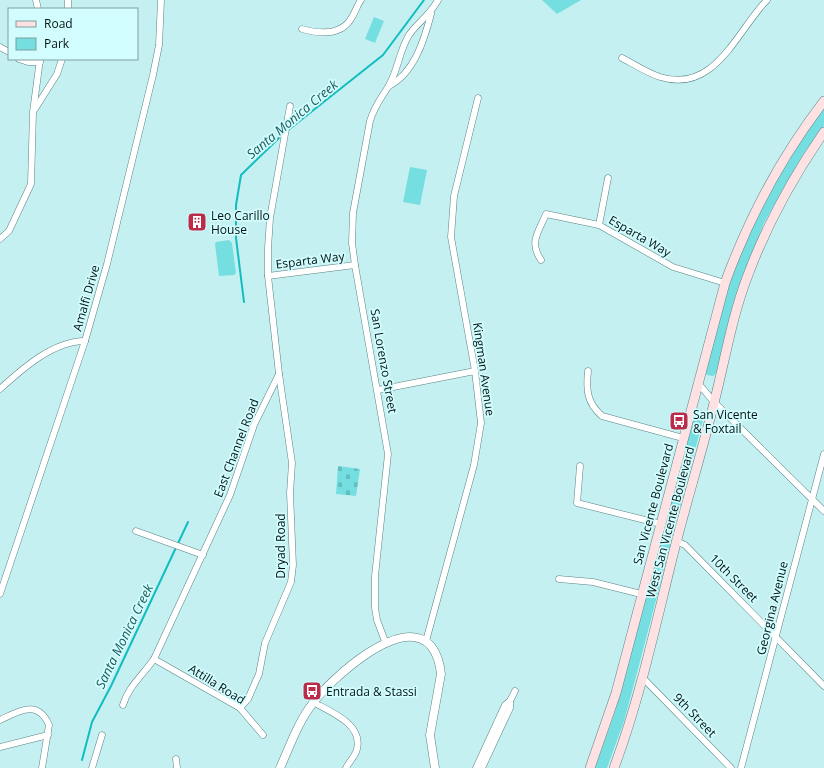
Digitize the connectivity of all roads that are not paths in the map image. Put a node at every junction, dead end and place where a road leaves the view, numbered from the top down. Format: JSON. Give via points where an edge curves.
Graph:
{"nodes":[{"id":1,"x":161,"y":0,"type":"edge"},
{"id":2,"x":361,"y":0,"type":"edge"},
{"id":3,"x":438,"y":0,"type":"edge"},
{"id":4,"x":767,"y":0,"type":"edge"},
{"id":5,"x":431,"y":13,"type":"junction"},
{"id":6,"x":302,"y":29,"type":"dead end"},
{"id":7,"x":622,"y":58,"type":"dead end"},
{"id":8,"x":22,"y":60,"type":"edge"},
{"id":9,"x":62,"y":60,"type":"edge"},
{"id":10,"x":40,"y":61,"type":"edge"},
{"id":11,"x":389,"y":86,"type":"junction"},
{"id":12,"x":478,"y":98,"type":"dead end"},
{"id":13,"x":824,"y":101,"type":"edge"},
{"id":14,"x":290,"y":106,"type":"dead end"},
{"id":15,"x":33,"y":112,"type":"junction"},
{"id":16,"x":824,"y":132,"type":"edge"},
{"id":17,"x":608,"y":178,"type":"dead end"},
{"id":18,"x":599,"y":226,"type":"junction"},
{"id":19,"x":0,"y":239,"type":"edge"},
{"id":20,"x":541,"y":260,"type":"dead end"},
{"id":21,"x":355,"y":265,"type":"junction"},
{"id":22,"x":268,"y":276,"type":"junction"},
{"id":23,"x":725,"y":283,"type":"junction"},
{"id":24,"x":85,"y":341,"type":"junction"},
{"id":25,"x":475,"y":371,"type":"junction"},
{"id":26,"x":588,"y":371,"type":"dead end"},
{"id":27,"x":279,"y":374,"type":"junction"},
{"id":28,"x":698,"y":383,"type":"junction"},
{"id":29,"x":0,"y":389,"type":"edge"},
{"id":30,"x":378,"y":390,"type":"junction"},
{"id":31,"x":714,"y":402,"type":"junction"},
{"id":32,"x":683,"y":438,"type":"junction"},
{"id":33,"x":824,"y":454,"type":"edge"},
{"id":34,"x":580,"y":466,"type":"dead end"},
{"id":35,"x":812,"y":498,"type":"junction"},
{"id":36,"x":824,"y":511,"type":"edge"},
{"id":37,"x":661,"y":524,"type":"junction"},
{"id":38,"x":136,"y":531,"type":"dead end"},
{"id":39,"x":676,"y":541,"type":"junction"},
{"id":40,"x":203,"y":555,"type":"junction"},
{"id":41,"x":559,"y":579,"type":"dead end"},
{"id":42,"x":0,"y":594,"type":"edge"},
{"id":43,"x":642,"y":594,"type":"junction"},
{"id":44,"x":776,"y":636,"type":"junction"},
{"id":45,"x":426,"y":641,"type":"junction"},
{"id":46,"x":386,"y":644,"type":"junction"},
{"id":47,"x":154,"y":659,"type":"junction"},
{"id":48,"x":642,"y":677,"type":"junction"},
{"id":49,"x":824,"y":686,"type":"edge"},
{"id":50,"x":515,"y":691,"type":"dead end"},
{"id":51,"x":313,"y":702,"type":"junction"},
{"id":52,"x":123,"y":705,"type":"dead end"},
{"id":53,"x":240,"y":708,"type":"junction"},
{"id":54,"x":0,"y":720,"type":"edge"},
{"id":55,"x":48,"y":735,"type":"junction"},
{"id":56,"x":102,"y":735,"type":"dead end"},
{"id":57,"x":263,"y":735,"type":"dead end"},
{"id":58,"x":490,"y":745,"type":"junction"},
{"id":59,"x":0,"y":747,"type":"edge"},
{"id":60,"x":176,"y":759,"type":"dead end"},
{"id":61,"x":42,"y":768,"type":"edge"},
{"id":62,"x":92,"y":768,"type":"edge"},
{"id":63,"x":177,"y":768,"type":"edge"},
{"id":64,"x":280,"y":768,"type":"edge"},
{"id":65,"x":346,"y":768,"type":"edge"},
{"id":66,"x":435,"y":768,"type":"edge"},
{"id":67,"x":476,"y":768,"type":"edge"},
{"id":68,"x":482,"y":768,"type":"edge"},
{"id":69,"x":590,"y":768,"type":"edge"},
{"id":70,"x":614,"y":768,"type":"edge"},
{"id":71,"x":731,"y":768,"type":"edge"},
{"id":72,"x":741,"y":768,"type":"edge"}],
"edges":[{"from":1,"to":24,"type":"street","name":"Amalfi Drive","via":[[159,45],[147,102]]},
{"from":2,"to":6,"type":"street","via":[[352,18],[338,30],[315,32]]},
{"from":3,"to":5,"type":"street","name":"San Lorenzo Street"},
{"from":4,"to":7,"type":"street","via":[[717,63],[702,75],[670,80],[658,77]]},
{"from":5,"to":11,"type":"street","name":"San Lorenzo Street","via":[[409,35]]},
{"from":5,"to":11,"type":"street","name":"San Lorenzo Street","via":[[411,67],[397,82]]},
{"from":8,"to":10,"type":"street"},
{"from":9,"to":15,"type":"street","via":[[57,74]]},
{"from":10,"to":15,"type":"street"},
{"from":11,"to":21,"type":"street","name":"San Lorenzo Street","via":[[374,106],[367,137],[353,213]]},
{"from":12,"to":25,"type":"street","name":"Kingman Avenue","via":[[454,196],[451,225],[452,244]]},
{"from":13,"to":23,"type":"main road","name":"San Vicente Boulevard","via":[[771,178],[738,248]]},
{"from":14,"to":22,"type":"street","via":[[270,218]]},
{"from":15,"to":19,"type":"street","via":[[31,184],[9,231]]},
{"from":16,"to":31,"type":"main road","name":"West San Vicente Boulevard","via":[[775,211],[750,270],[736,311]]},
{"from":17,"to":18,"type":"street"},
{"from":18,"to":20,"type":"street","name":"Esparta Way","via":[[546,214],[534,243],[535,252]]},
{"from":18,"to":23,"type":"street","name":"Esparta Way","via":[[673,267]]},
{"from":21,"to":22,"type":"street","name":"Esparta Way"},
{"from":21,"to":30,"type":"street","name":"San Lorenzo Street"},
{"from":22,"to":27,"type":"street"},
{"from":23,"to":28,"type":"main road","name":"San Vicente Boulevard"},
{"from":24,"to":29,"type":"street","via":[[64,344],[19,372]]},
{"from":24,"to":42,"type":"street","name":"Amalfi Drive"},
{"from":25,"to":30,"type":"street"},
{"from":25,"to":45,"type":"street","name":"Kingman Avenue","via":[[481,417],[479,442]]},
{"from":26,"to":32,"type":"street","via":[[588,400],[602,416]]},
{"from":27,"to":40,"type":"street","name":"East Channel Road","via":[[254,425],[230,495]]},
{"from":27,"to":53,"type":"street","name":"Dryad Road","via":[[292,463],[290,493],[293,565],[291,582],[265,643],[259,674],[248,699]]},
{"from":28,"to":31,"type":"street"},
{"from":28,"to":32,"type":"main road","name":"San Vicente Boulevard"},
{"from":30,"to":46,"type":"street","name":"San Lorenzo Street","via":[[388,454],[374,608]]},
{"from":31,"to":35,"type":"street"},
{"from":31,"to":39,"type":"main road","name":"West San Vicente Boulevard"},
{"from":32,"to":37,"type":"main road","name":"San Vicente Boulevard"},
{"from":33,"to":35,"type":"street","name":"Georgina Avenue"},
{"from":34,"to":37,"type":"street","via":[[577,503]]},
{"from":35,"to":36,"type":"street"},
{"from":35,"to":44,"type":"street","name":"Georgina Avenue"},
{"from":37,"to":43,"type":"main road","name":"San Vicente Boulevard"},
{"from":38,"to":40,"type":"street"},
{"from":39,"to":44,"type":"street","name":"10th Street","via":[[685,545]]},
{"from":39,"to":48,"type":"main road","name":"West San Vicente Boulevard"},
{"from":40,"to":47,"type":"street","name":"East Channel Road"},
{"from":41,"to":43,"type":"street","via":[[593,582]]},
{"from":43,"to":69,"type":"main road","name":"San Vicente Boulevard","via":[[616,693]]},
{"from":44,"to":49,"type":"street","name":"10th Street"},
{"from":44,"to":72,"type":"street","name":"Georgina Avenue"},
{"from":45,"to":46,"type":"street","via":[[408,637]]},
{"from":45,"to":66,"type":"street","via":[[434,650],[441,674],[430,735]]},
{"from":46,"to":51,"type":"street","via":[[349,666],[328,684]]},
{"from":47,"to":52,"type":"street","name":"East Channel Road","via":[[128,690]]},
{"from":47,"to":53,"type":"street","name":"Attilla Road"},
{"from":48,"to":70,"type":"main road","name":"West San Vicente Boulevard"},
{"from":48,"to":71,"type":"street","name":"9th Street"},
{"from":50,"to":58,"type":"street","via":[[510,708]]},
{"from":51,"to":64,"type":"street"},
{"from":51,"to":65,"type":"street","via":[[351,726],[357,735],[357,751]]},
{"from":53,"to":57,"type":"street","name":"Attilla Road"},
{"from":54,"to":55,"type":"street","via":[[20,711],[32,709],[41,712],[46,719],[49,725]]},
{"from":55,"to":59,"type":"street"},
{"from":55,"to":61,"type":"street"},
{"from":56,"to":62,"type":"street"},
{"from":58,"to":67,"type":"street"},
{"from":58,"to":68,"type":"street"},
{"from":60,"to":63,"type":"street"}]}
